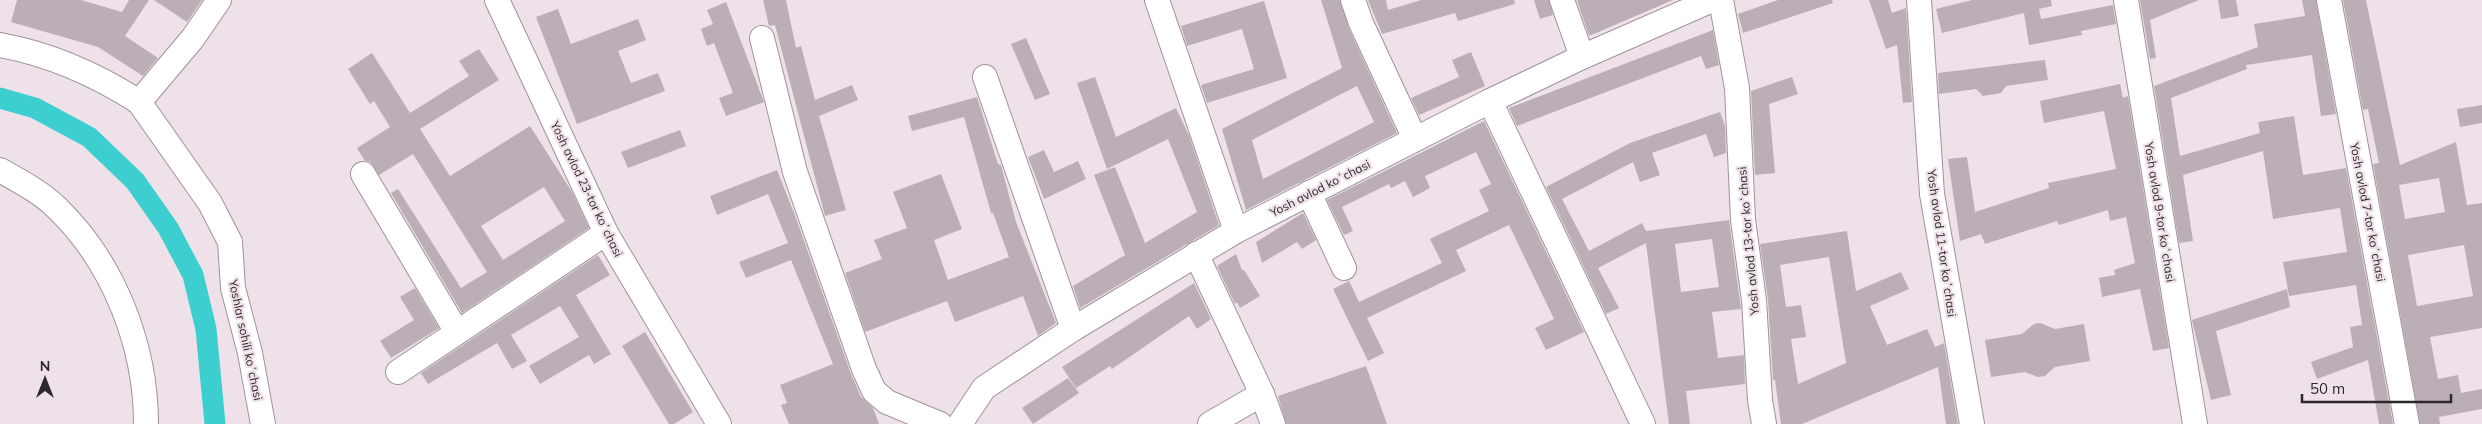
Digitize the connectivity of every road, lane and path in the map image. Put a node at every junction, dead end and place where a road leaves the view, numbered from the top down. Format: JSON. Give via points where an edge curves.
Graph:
{"nodes":[{"id":1,"x":219,"y":0,"type":"edge"},
{"id":2,"x":497,"y":0,"type":"edge"},
{"id":3,"x":1157,"y":0,"type":"edge"},
{"id":4,"x":1353,"y":0,"type":"edge"},
{"id":5,"x":1562,"y":0,"type":"edge"},
{"id":6,"x":1712,"y":0,"type":"edge"},
{"id":7,"x":1721,"y":0,"type":"edge"},
{"id":8,"x":1919,"y":0,"type":"edge"},
{"id":9,"x":2126,"y":0,"type":"edge"},
{"id":10,"x":2329,"y":0,"type":"edge"},
{"id":11,"x":762,"y":38,"type":"dead end"},
{"id":12,"x":0,"y":45,"type":"edge"},
{"id":13,"x":1582,"y":57,"type":"junction"},
{"id":14,"x":985,"y":76,"type":"dead end"},
{"id":15,"x":1490,"y":101,"type":"junction"},
{"id":16,"x":139,"y":102,"type":"junction"},
{"id":17,"x":1415,"y":139,"type":"junction"},
{"id":18,"x":0,"y":170,"type":"edge"},
{"id":19,"x":363,"y":174,"type":"dead end"},
{"id":20,"x":1309,"y":193,"type":"junction"},
{"id":21,"x":1236,"y":231,"type":"junction"},
{"id":22,"x":606,"y":233,"type":"junction"},
{"id":23,"x":1196,"y":254,"type":"junction"},
{"id":24,"x":1344,"y":268,"type":"dead end"},
{"id":25,"x":1073,"y":329,"type":"junction"},
{"id":26,"x":457,"y":332,"type":"junction"},
{"id":27,"x":398,"y":372,"type":"dead end"},
{"id":28,"x":1262,"y":394,"type":"junction"},
{"id":29,"x":712,"y":422,"type":"edge"},
{"id":30,"x":146,"y":424,"type":"edge"},
{"id":31,"x":262,"y":424,"type":"edge"},
{"id":32,"x":940,"y":424,"type":"edge"},
{"id":33,"x":960,"y":424,"type":"edge"},
{"id":34,"x":1210,"y":424,"type":"edge"},
{"id":35,"x":1273,"y":424,"type":"edge"},
{"id":36,"x":1643,"y":424,"type":"edge"},
{"id":37,"x":1764,"y":424,"type":"edge"},
{"id":38,"x":1972,"y":424,"type":"edge"},
{"id":39,"x":2195,"y":424,"type":"edge"},
{"id":40,"x":2406,"y":424,"type":"edge"}],
"edges":[{"from":1,"to":16,"type":"street","via":[[193,38]]},
{"from":2,"to":22,"type":"street","name":"Yosh avlod 23-tor koʻchasi"},
{"from":3,"to":21,"type":"street"},
{"from":4,"to":17,"type":"street"},
{"from":5,"to":13,"type":"street"},
{"from":6,"to":13,"type":"street","name":"Yosh avlod koʻchasi"},
{"from":7,"to":37,"type":"street","name":"Yosh avlod 13-tor koʻchasi","via":[[1737,88],[1744,220]]},
{"from":8,"to":38,"type":"street","name":"Yosh avlod 11-tor koʻchasi","via":[[1932,194]]},
{"from":9,"to":39,"type":"street","name":"Yosh avlod 9-tor koʻchasi"},
{"from":10,"to":40,"type":"street","name":"Yosh avlod 7-tor koʻchasi"},
{"from":11,"to":32,"type":"street","via":[[795,172],[874,391],[887,402]]},
{"from":12,"to":16,"type":"street","via":[[55,59],[107,81]]},
{"from":13,"to":15,"type":"street","name":"Yosh avlod koʻchasi"},
{"from":14,"to":25,"type":"street"},
{"from":15,"to":17,"type":"street","name":"Yosh avlod koʻchasi"},
{"from":15,"to":36,"type":"street"},
{"from":16,"to":31,"type":"street","name":"Yoshlar sohili koʻchasi","via":[[210,203],[230,242],[233,288],[250,353]]},
{"from":17,"to":20,"type":"street","name":"Yosh avlod koʻchasi"},
{"from":18,"to":30,"type":"street","via":[[56,207],[110,280],[127,318],[139,357],[146,399]]},
{"from":19,"to":26,"type":"street"},
{"from":20,"to":21,"type":"street","name":"Yosh avlod koʻchasi"},
{"from":20,"to":24,"type":"street"},
{"from":21,"to":23,"type":"street","name":"Yosh avlod koʻchasi"},
{"from":22,"to":26,"type":"street"},
{"from":22,"to":29,"type":"street","name":"Yosh avlod 23-tor koʻchasi"},
{"from":23,"to":25,"type":"street","name":"Yosh avlod koʻchasi"},
{"from":23,"to":28,"type":"street"},
{"from":25,"to":33,"type":"street","name":"Yosh avlod koʻchasi","via":[[984,388]]},
{"from":26,"to":27,"type":"street"},
{"from":28,"to":34,"type":"street"},
{"from":28,"to":35,"type":"street"}]}
